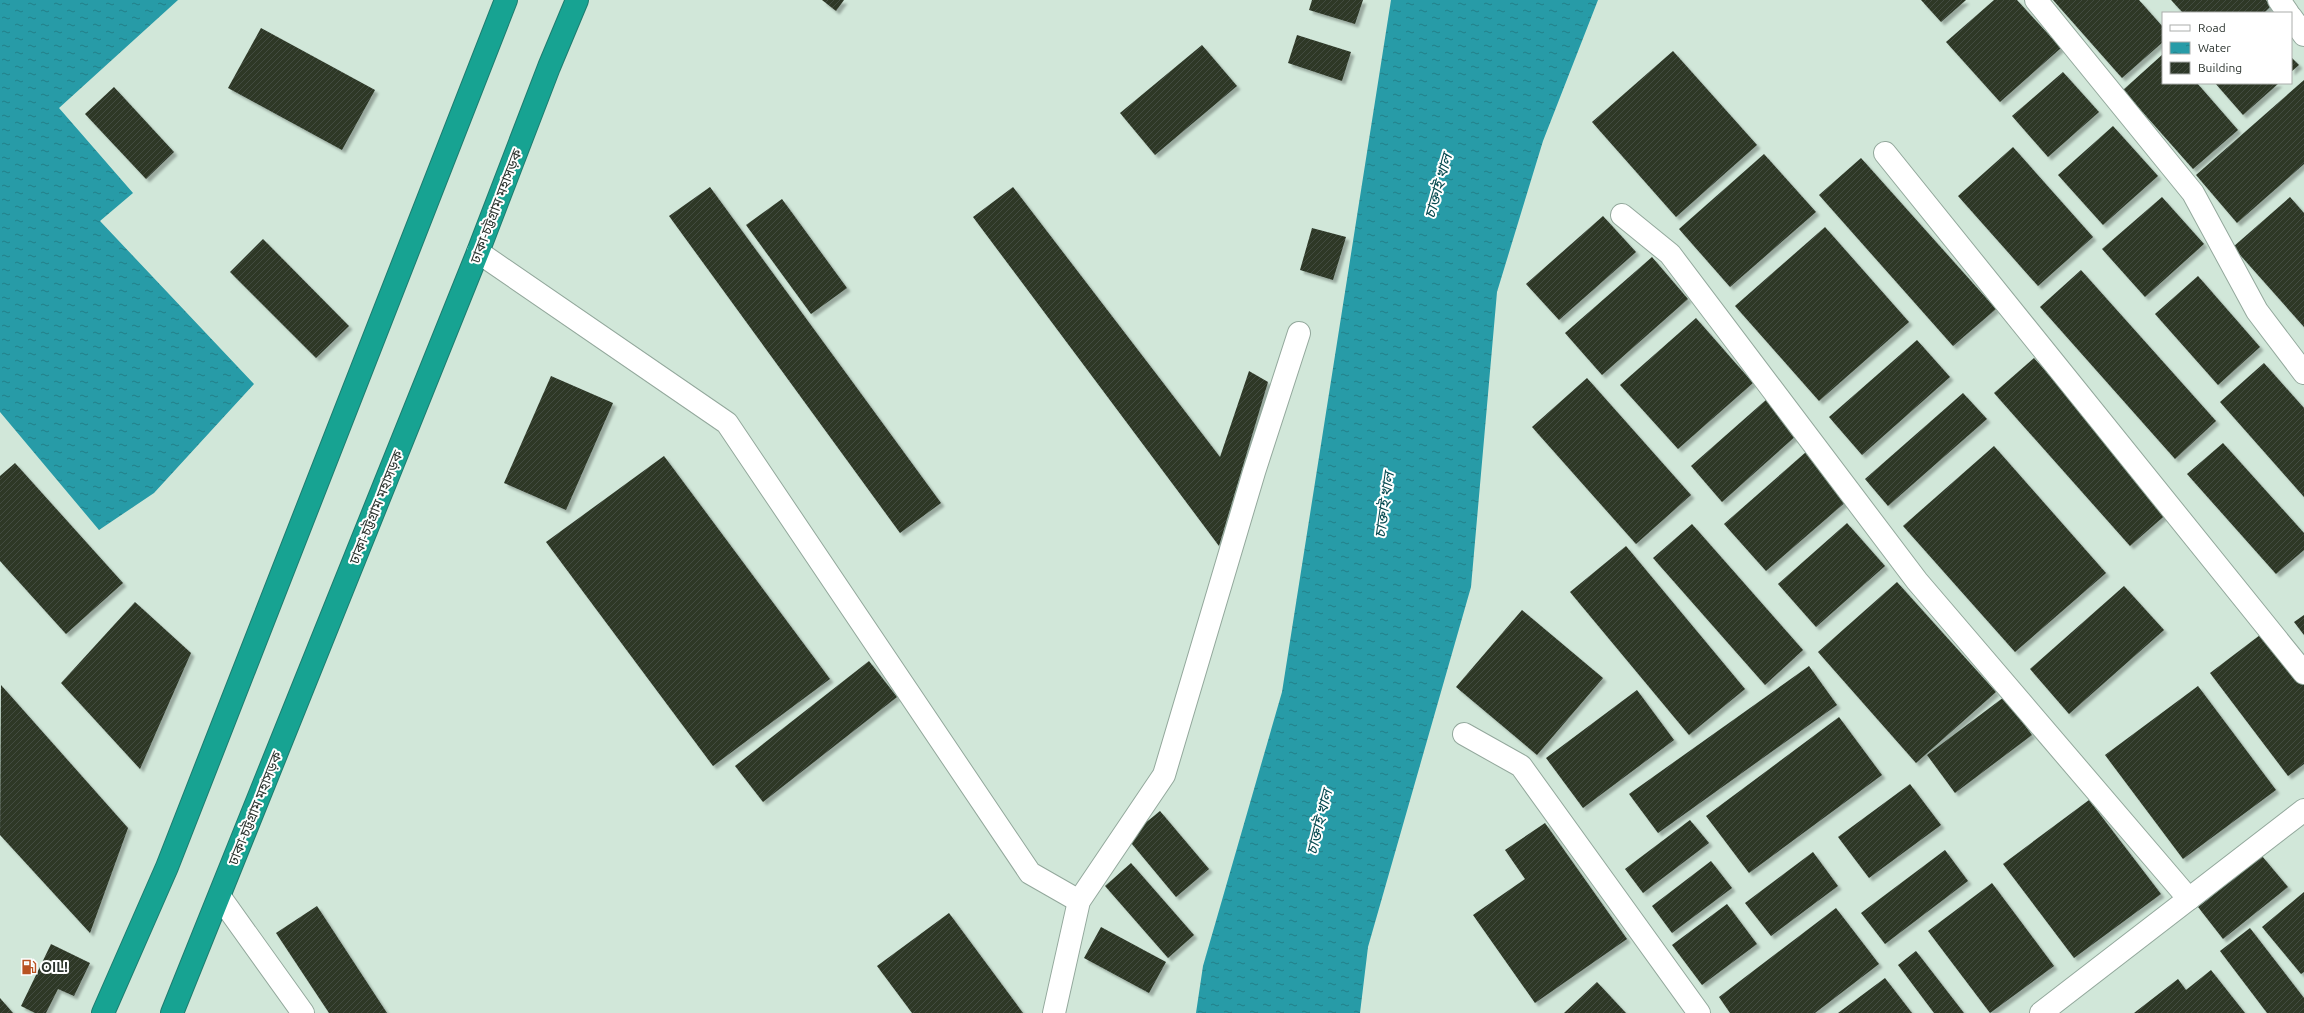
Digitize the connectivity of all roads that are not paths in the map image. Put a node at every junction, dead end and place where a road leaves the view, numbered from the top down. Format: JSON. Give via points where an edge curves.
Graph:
{"nodes":[{"id":1,"x":506,"y":0,"type":"edge"},
{"id":2,"x":577,"y":0,"type":"edge"},
{"id":3,"x":2036,"y":0,"type":"edge"},
{"id":4,"x":2279,"y":0,"type":"edge"},
{"id":5,"x":2287,"y":12,"type":"edge"},
{"id":6,"x":2292,"y":18,"type":"edge"},
{"id":7,"x":2304,"y":35,"type":"edge"},
{"id":8,"x":1885,"y":153,"type":"dead end"},
{"id":9,"x":1622,"y":214,"type":"dead end"},
{"id":10,"x":478,"y":252,"type":"junction"},
{"id":11,"x":1299,"y":333,"type":"dead end"},
{"id":12,"x":2304,"y":373,"type":"edge"},
{"id":13,"x":2304,"y":673,"type":"edge"},
{"id":14,"x":1464,"y":734,"type":"dead end"},
{"id":15,"x":2304,"y":810,"type":"edge"},
{"id":16,"x":220,"y":896,"type":"junction"},
{"id":17,"x":2189,"y":899,"type":"junction"},
{"id":18,"x":1079,"y":901,"type":"junction"},
{"id":19,"x":103,"y":1013,"type":"edge"},
{"id":20,"x":172,"y":1013,"type":"edge"},
{"id":21,"x":303,"y":1013,"type":"edge"},
{"id":22,"x":1054,"y":1013,"type":"edge"},
{"id":23,"x":1698,"y":1013,"type":"edge"},
{"id":24,"x":2041,"y":1013,"type":"edge"}],
"edges":[{"from":1,"to":19,"type":"highway","via":[[167,867]]},
{"from":2,"to":10,"type":"highway","name":"ঢাকা-চট্টগ্রাম মহাসড়ক"},
{"from":3,"to":12,"type":"street","via":[[2193,193],[2258,311]]},
{"from":4,"to":5,"type":"street"},
{"from":6,"to":7,"type":"street"},
{"from":8,"to":13,"type":"street"},
{"from":9,"to":17,"type":"street","via":[[1670,254],[1917,581]]},
{"from":10,"to":16,"type":"highway","name":"ঢাকা-চট্টগ্রাম মহাসড়ক"},
{"from":10,"to":18,"type":"street","via":[[727,423],[1030,873]]},
{"from":11,"to":18,"type":"street","via":[[1254,472],[1164,776]]},
{"from":14,"to":23,"type":"street","via":[[1521,766]]},
{"from":15,"to":17,"type":"street"},
{"from":16,"to":20,"type":"highway","name":"ঢাকা-চট্টগ্রাম মহাসড়ক"},
{"from":16,"to":21,"type":"street"},
{"from":17,"to":24,"type":"street"},
{"from":18,"to":22,"type":"street"}]}
